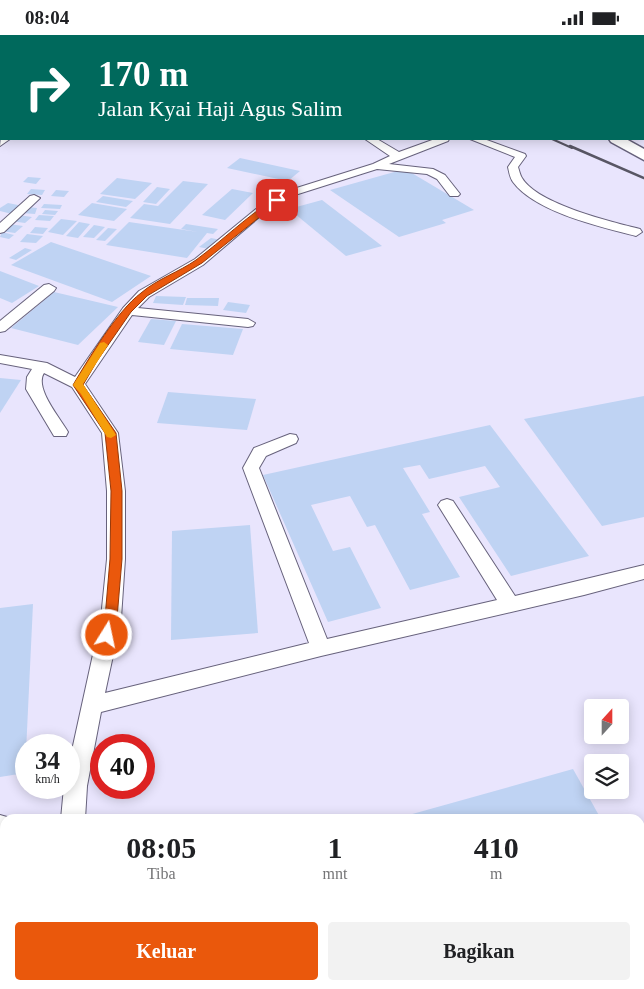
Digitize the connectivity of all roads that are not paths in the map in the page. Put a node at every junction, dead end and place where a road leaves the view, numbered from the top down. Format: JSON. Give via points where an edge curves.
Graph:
{"nodes":[{"id":1,"x":372,"y":140,"type":"edge"},
{"id":2,"x":435,"y":140,"type":"edge"},
{"id":3,"x":477,"y":140,"type":"edge"},
{"id":4,"x":618,"y":140,"type":"edge"},
{"id":5,"x":644,"y":155,"type":"edge"},
{"id":6,"x":398,"y":156,"type":"junction"},
{"id":7,"x":377,"y":167,"type":"junction"},
{"id":8,"x":454,"y":194,"type":"dead end"},
{"id":9,"x":34,"y":198,"type":"dead end"},
{"id":10,"x":0,"y":229,"type":"edge"},
{"id":11,"x":636,"y":232,"type":"dead end"},
{"id":12,"x":49,"y":288,"type":"dead end"},
{"id":13,"x":128,"y":311,"type":"junction"},
{"id":14,"x":248,"y":323,"type":"dead end"},
{"id":15,"x":0,"y":328,"type":"edge"},
{"id":16,"x":1,"y":354,"type":"edge"},
{"id":17,"x":42,"y":365,"type":"junction"},
{"id":18,"x":78,"y":385,"type":"junction"},
{"id":19,"x":60,"y":432,"type":"dead end"},
{"id":20,"x":290,"y":439,"type":"dead end"},
{"id":21,"x":447,"y":505,"type":"dead end"},
{"id":22,"x":644,"y":572,"type":"edge"},
{"id":23,"x":510,"y":605,"type":"junction"},
{"id":24,"x":321,"y":647,"type":"junction"},
{"id":25,"x":92,"y":705,"type":"junction"},
{"id":26,"x":71,"y":814,"type":"edge"}],
"edges":[{"from":1,"to":6,"type":"street"},
{"from":2,"to":6,"type":"street"},
{"from":3,"to":11,"type":"street","via":[[521,156],[512,167],[517,179],[549,205]]},
{"from":4,"to":5,"type":"highway"},
{"from":6,"to":7,"type":"street"},
{"from":7,"to":8,"type":"street","via":[[429,171],[442,177]]},
{"from":7,"to":13,"type":"street","via":[[277,200],[199,262],[144,294]]},
{"from":9,"to":10,"type":"street"},
{"from":12,"to":15,"type":"street"},
{"from":13,"to":14,"type":"street"},
{"from":13,"to":18,"type":"street"},
{"from":16,"to":17,"type":"street"},
{"from":17,"to":18,"type":"street"},
{"from":17,"to":19,"type":"street","via":[[34,377],[34,389]]},
{"from":18,"to":25,"type":"street","via":[[110,433],[116,491],[116,559],[111,618]]},
{"from":20,"to":24,"type":"street","via":[[260,452],[251,468]]},
{"from":21,"to":23,"type":"street"},
{"from":22,"to":23,"type":"street"},
{"from":23,"to":24,"type":"street"},
{"from":24,"to":25,"type":"street"},
{"from":25,"to":26,"type":"street"}]}
